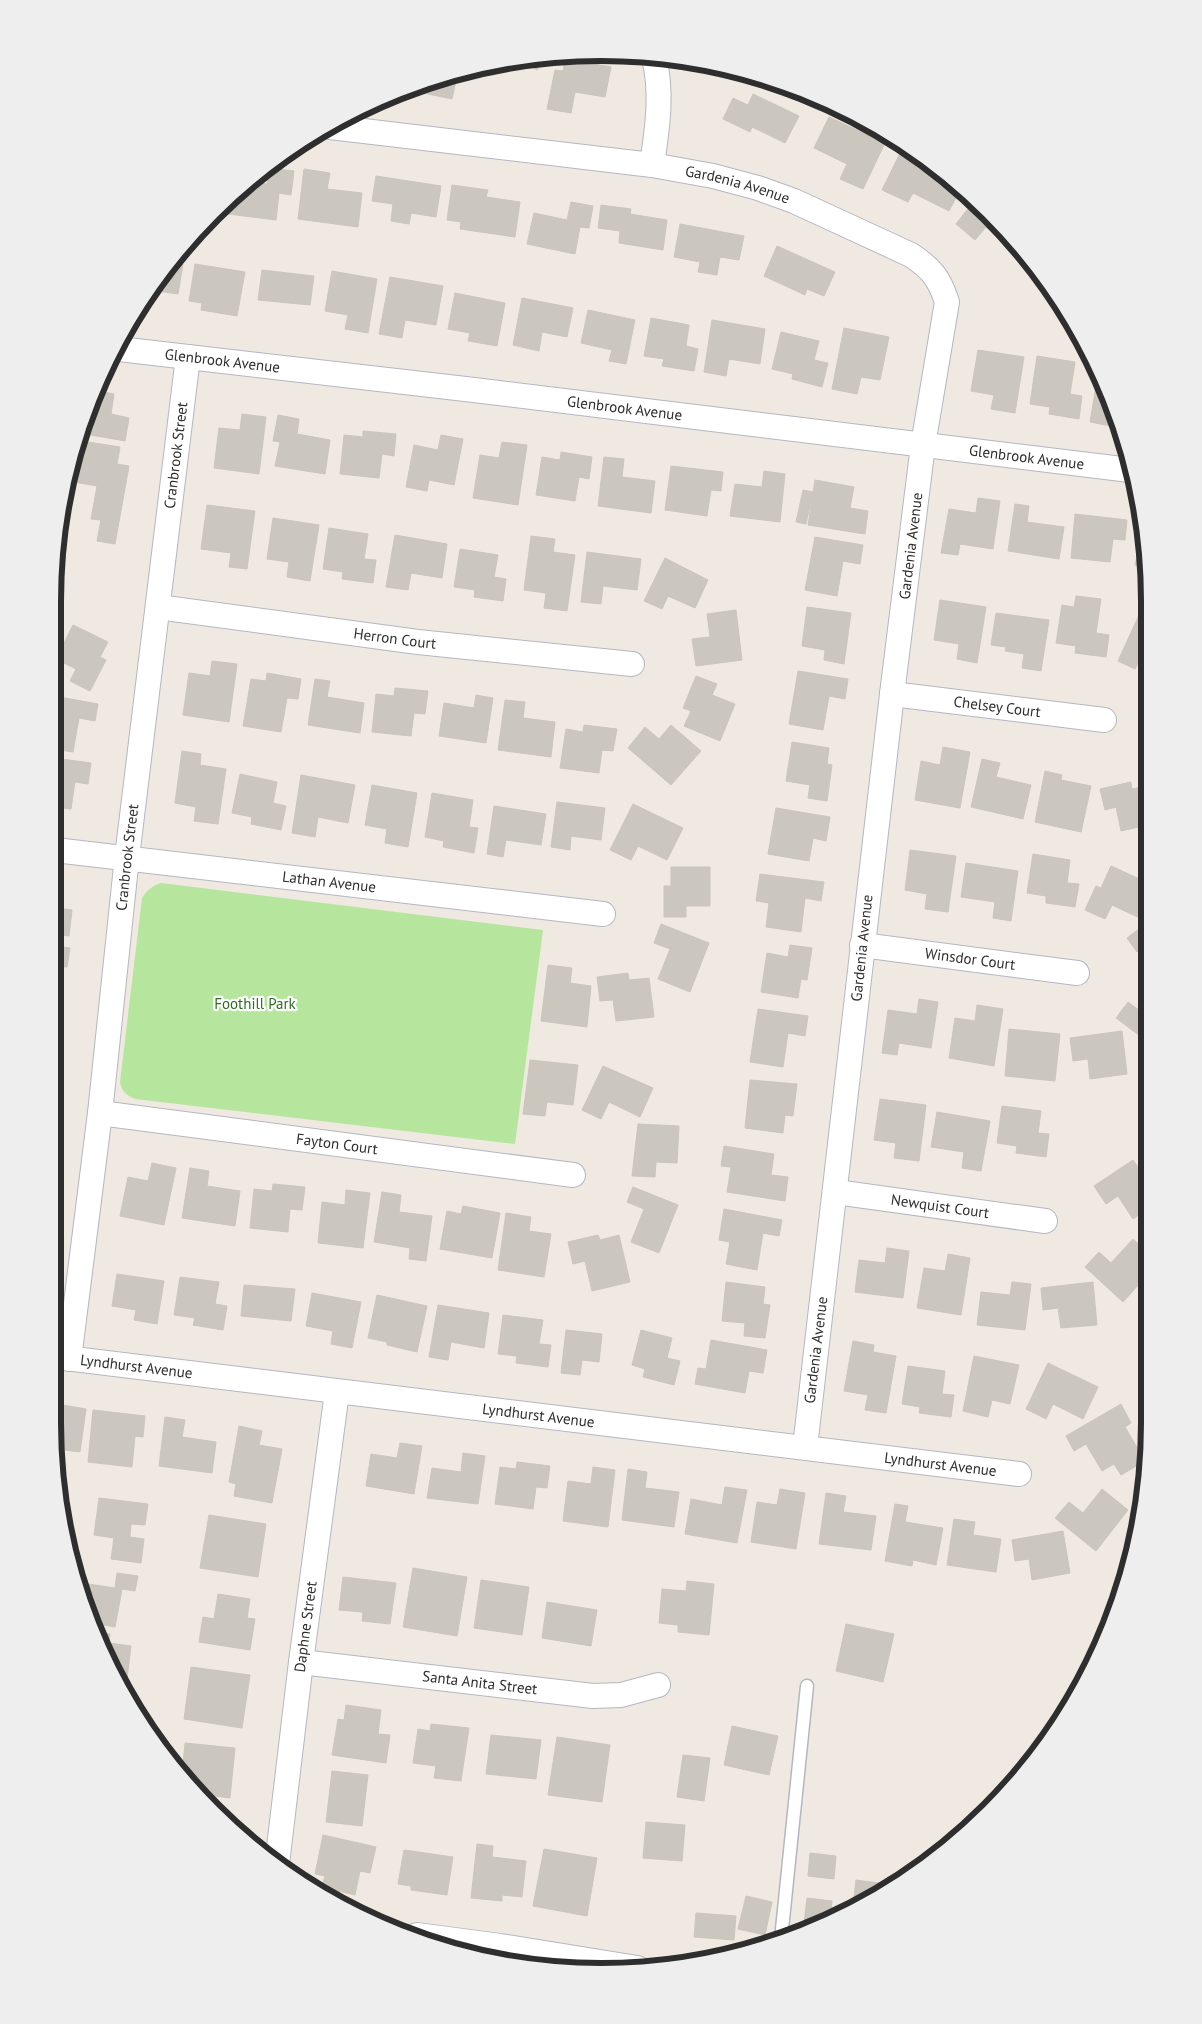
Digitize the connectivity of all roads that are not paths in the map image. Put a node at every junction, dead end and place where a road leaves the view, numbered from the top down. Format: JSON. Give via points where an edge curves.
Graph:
{"nodes":[{"id":1,"x":656,"y":64,"type":"edge"},
{"id":2,"x":341,"y":128,"type":"edge"},
{"id":3,"x":652,"y":165,"type":"junction"},
{"id":4,"x":124,"y":350,"type":"edge"},
{"id":5,"x":188,"y":357,"type":"junction"},
{"id":6,"x":924,"y":445,"type":"junction"},
{"id":7,"x":1124,"y":469,"type":"edge"},
{"id":8,"x":158,"y":607,"type":"junction"},
{"id":9,"x":632,"y":664,"type":"dead end"},
{"id":10,"x":892,"y":694,"type":"junction"},
{"id":11,"x":1104,"y":720,"type":"dead end"},
{"id":12,"x":61,"y":851,"type":"edge"},
{"id":13,"x":127,"y":857,"type":"junction"},
{"id":14,"x":603,"y":914,"type":"dead end"},
{"id":15,"x":862,"y":945,"type":"junction"},
{"id":16,"x":1077,"y":972,"type":"dead end"},
{"id":17,"x":100,"y":1113,"type":"junction"},
{"id":18,"x":573,"y":1175,"type":"dead end"},
{"id":19,"x":836,"y":1192,"type":"junction"},
{"id":20,"x":1044,"y":1221,"type":"dead end"},
{"id":21,"x":63,"y":1358,"type":"edge"},
{"id":22,"x":337,"y":1392,"type":"junction"},
{"id":23,"x":805,"y":1447,"type":"junction"},
{"id":24,"x":1019,"y":1474,"type":"dead end"},
{"id":25,"x":301,"y":1662,"type":"junction"},
{"id":26,"x":658,"y":1685,"type":"dead end"},
{"id":27,"x":808,"y":1686,"type":"dead end"},
{"id":28,"x":278,"y":1855,"type":"edge"},
{"id":29,"x":782,"y":1931,"type":"edge"},
{"id":30,"x":526,"y":1957,"type":"edge"},
{"id":31,"x":569,"y":1962,"type":"edge"}],
"edges":[{"from":1,"to":3,"type":"street","via":[[659,76],[658,126]]},
{"from":2,"to":3,"type":"street","name":"Gardenia Avenue"},
{"from":3,"to":6,"type":"street","name":"Gardenia Avenue","via":[[713,176],[794,201],[928,266],[942,287],[947,302]]},
{"from":4,"to":5,"type":"street","name":"Glenbrook Avenue"},
{"from":5,"to":6,"type":"street","name":"Glenbrook Avenue"},
{"from":5,"to":8,"type":"street","name":"Cranbrook Street"},
{"from":6,"to":7,"type":"street","name":"Glenbrook Avenue"},
{"from":6,"to":10,"type":"street","name":"Gardenia Avenue"},
{"from":8,"to":9,"type":"street","name":"Herron Court","via":[[418,642]]},
{"from":8,"to":13,"type":"street","name":"Cranbrook Street"},
{"from":10,"to":11,"type":"street","name":"Chelsey Court"},
{"from":10,"to":15,"type":"street","name":"Gardenia Avenue"},
{"from":12,"to":13,"type":"street","name":"Lathan Avenue"},
{"from":13,"to":14,"type":"street","name":"Lathan Avenue"},
{"from":13,"to":17,"type":"street","name":"Cranbrook Street"},
{"from":15,"to":16,"type":"street","name":"Winsdor Court"},
{"from":15,"to":19,"type":"street","name":"Gardenia Avenue"},
{"from":17,"to":18,"type":"street","name":"Fayton Court"},
{"from":17,"to":21,"type":"street","name":"Cranbrook Street"},
{"from":19,"to":20,"type":"street","name":"Newquist Court"},
{"from":19,"to":23,"type":"street","name":"Gardenia Avenue"},
{"from":21,"to":22,"type":"street","name":"Lyndhurst Avenue"},
{"from":22,"to":23,"type":"street","name":"Lyndhurst Avenue"},
{"from":22,"to":25,"type":"street","name":"Daphne Street"},
{"from":23,"to":24,"type":"street","name":"Lyndhurst Avenue"},
{"from":25,"to":26,"type":"street","name":"Santa Anita Street","via":[[593,1696],[621,1696]]},
{"from":25,"to":28,"type":"street","name":"Daphne Street"},
{"from":27,"to":29,"type":"lane"},
{"from":30,"to":31,"type":"street"}]}
